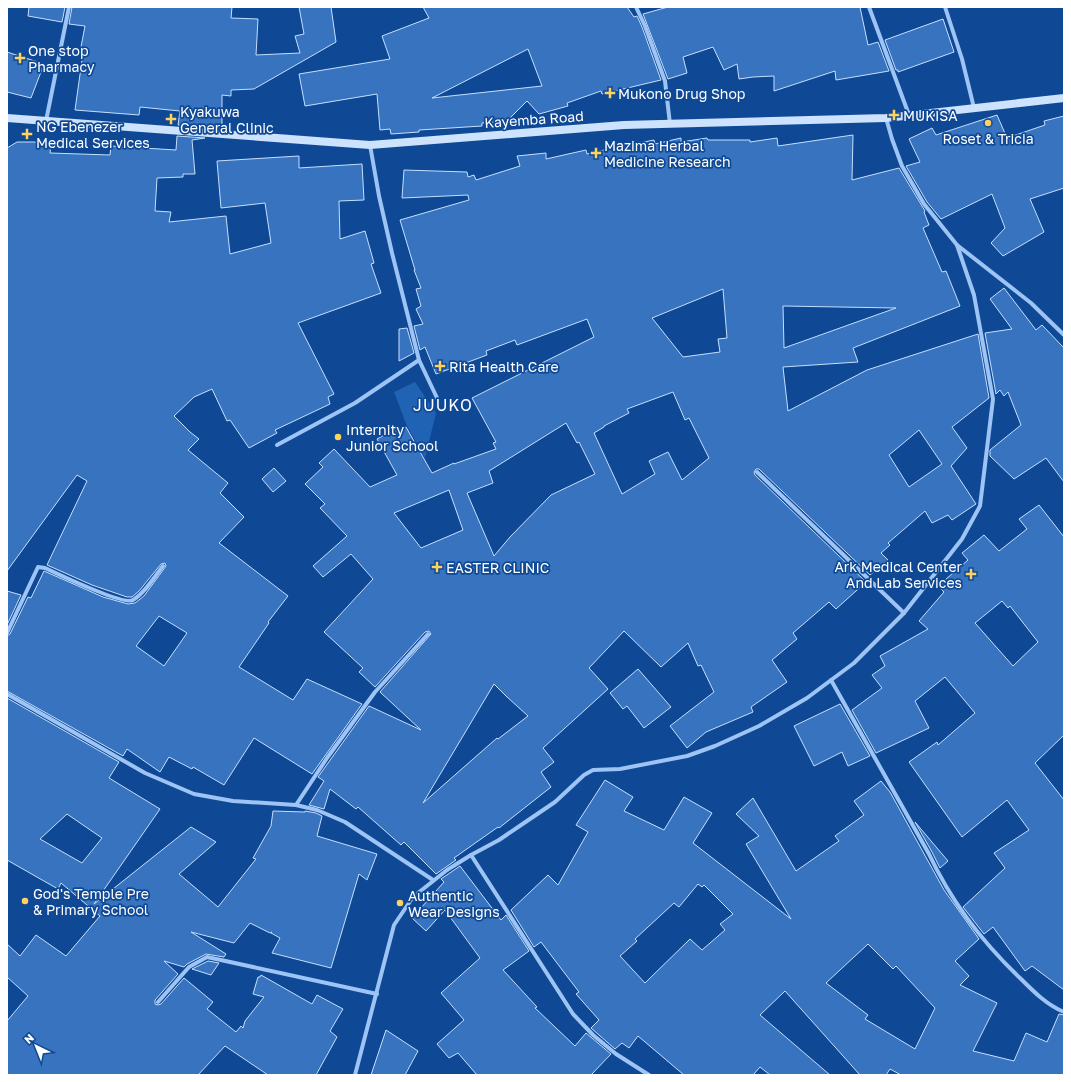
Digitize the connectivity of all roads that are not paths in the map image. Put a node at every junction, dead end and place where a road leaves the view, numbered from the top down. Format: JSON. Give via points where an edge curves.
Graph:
{"nodes":[{"id":1,"x":69,"y":7,"type":"edge"},
{"id":2,"x":636,"y":7,"type":"edge"},
{"id":3,"x":869,"y":7,"type":"edge"},
{"id":4,"x":945,"y":7,"type":"edge"},
{"id":5,"x":1064,"y":98,"type":"edge"},
{"id":6,"x":974,"y":109,"type":"junction"},
{"id":7,"x":909,"y":116,"type":"junction"},
{"id":8,"x":7,"y":118,"type":"edge"},
{"id":9,"x":886,"y":118,"type":"junction"},
{"id":10,"x":46,"y":122,"type":"junction"},
{"id":11,"x":670,"y":124,"type":"junction"},
{"id":12,"x":370,"y":145,"type":"junction"},
{"id":13,"x":957,"y":244,"type":"junction"},
{"id":14,"x":1064,"y":335,"type":"edge"},
{"id":15,"x":419,"y":360,"type":"junction"},
{"id":16,"x":438,"y":400,"type":"dead end"},
{"id":17,"x":277,"y":445,"type":"dead end"},
{"id":18,"x":757,"y":472,"type":"dead end"},
{"id":19,"x":163,"y":566,"type":"dead end"},
{"id":20,"x":904,"y":613,"type":"junction"},
{"id":21,"x":7,"y":634,"type":"edge"},
{"id":22,"x":428,"y":634,"type":"dead end"},
{"id":23,"x":831,"y":680,"type":"junction"},
{"id":24,"x":7,"y":694,"type":"edge"},
{"id":25,"x":296,"y":805,"type":"junction"},
{"id":26,"x":471,"y":855,"type":"junction"},
{"id":27,"x":433,"y":880,"type":"junction"},
{"id":28,"x":377,"y":994,"type":"junction"},
{"id":29,"x":158,"y":1002,"type":"dead end"},
{"id":30,"x":1064,"y":1012,"type":"edge"},
{"id":31,"x":355,"y":1075,"type":"edge"},
{"id":32,"x":649,"y":1075,"type":"edge"}],
"edges":[{"from":1,"to":10,"type":"street"},
{"from":2,"to":11,"type":"street","via":[[665,81]]},
{"from":3,"to":7,"type":"street"},
{"from":4,"to":6,"type":"street","via":[[962,59]]},
{"from":5,"to":6,"type":"street","name":"Kayemba Road"},
{"from":6,"to":7,"type":"street","name":"Kayemba Road"},
{"from":7,"to":9,"type":"street","name":"Kayemba Road"},
{"from":8,"to":10,"type":"street","name":"Kayemba Road"},
{"from":9,"to":11,"type":"street","name":"Kayemba Road"},
{"from":9,"to":13,"type":"street","via":[[902,166],[924,204]]},
{"from":10,"to":12,"type":"street","name":"Kayemba Road"},
{"from":11,"to":12,"type":"street","name":"Kayemba Road"},
{"from":12,"to":15,"type":"street","via":[[379,196]]},
{"from":13,"to":14,"type":"street","via":[[1032,304]]},
{"from":13,"to":20,"type":"street","via":[[974,295],[993,399],[980,506],[962,539]]},
{"from":15,"to":16,"type":"street"},
{"from":15,"to":17,"type":"street","via":[[355,403]]},
{"from":18,"to":20,"type":"street"},
{"from":19,"to":21,"type":"street","via":[[144,591],[132,601],[126,602],[38,567]]},
{"from":20,"to":23,"type":"street","via":[[854,663]]},
{"from":22,"to":25,"type":"street","via":[[375,692]]},
{"from":23,"to":26,"type":"street","via":[[807,698],[759,726],[715,746],[662,761],[593,770],[524,823]]},
{"from":23,"to":30,"type":"street","via":[[938,872],[967,916],[985,941],[1033,992],[1053,1008]]},
{"from":24,"to":25,"type":"street","via":[[145,773],[194,794],[233,801]]},
{"from":25,"to":27,"type":"street","via":[[317,810],[345,822]]},
{"from":26,"to":27,"type":"street"},
{"from":26,"to":32,"type":"street","via":[[573,1014],[593,1036]]},
{"from":27,"to":28,"type":"street","via":[[413,897],[394,926]]},
{"from":28,"to":29,"type":"street","via":[[207,958],[189,967]]},
{"from":28,"to":31,"type":"street"}]}
